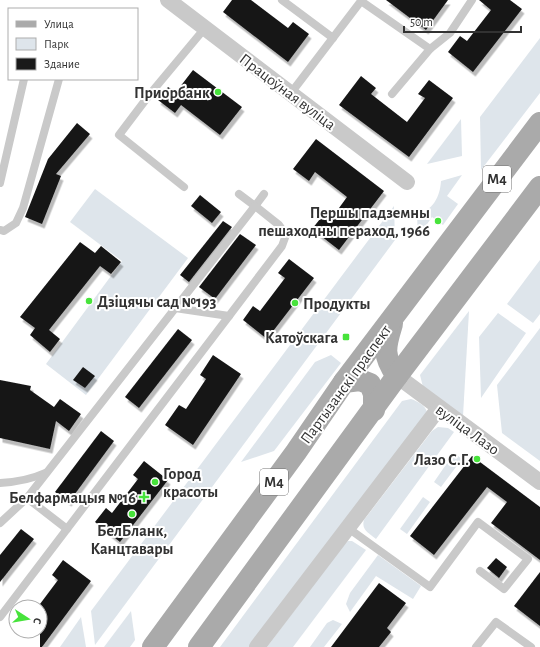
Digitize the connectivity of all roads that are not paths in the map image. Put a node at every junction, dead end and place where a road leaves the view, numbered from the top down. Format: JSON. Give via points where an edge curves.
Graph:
{"nodes":[{"id":1,"x":168,"y":0,"type":"edge"},
{"id":2,"x":282,"y":0,"type":"edge"},
{"id":3,"x":361,"y":0,"type":"edge"},
{"id":4,"x":472,"y":0,"type":"edge"},
{"id":5,"x":205,"y":28,"type":"junction"},
{"id":6,"x":333,"y":38,"type":"junction"},
{"id":7,"x":430,"y":49,"type":"junction"},
{"id":8,"x":24,"y":80,"type":"edge"},
{"id":9,"x":59,"y":80,"type":"edge"},
{"id":10,"x":291,"y":93,"type":"junction"},
{"id":11,"x":392,"y":94,"type":"dead end"},
{"id":12,"x":540,"y":123,"type":"edge"},
{"id":13,"x":406,"y":182,"type":"dead end"},
{"id":14,"x":0,"y":183,"type":"edge"},
{"id":15,"x":184,"y":187,"type":"dead end"},
{"id":16,"x":540,"y":187,"type":"edge"},
{"id":17,"x":239,"y":194,"type":"dead end"},
{"id":18,"x":264,"y":194,"type":"dead end"},
{"id":19,"x":255,"y":206,"type":"junction"},
{"id":20,"x":0,"y":230,"type":"edge"},
{"id":21,"x":175,"y":308,"type":"junction"},
{"id":22,"x":229,"y":316,"type":"junction"},
{"id":23,"x":394,"y":317,"type":"junction"},
{"id":24,"x":397,"y":376,"type":"junction"},
{"id":25,"x":344,"y":382,"type":"junction"},
{"id":26,"x":439,"y":408,"type":"junction"},
{"id":27,"x":374,"y":410,"type":"junction"},
{"id":28,"x":48,"y":471,"type":"junction"},
{"id":29,"x":540,"y":482,"type":"edge"},
{"id":30,"x":0,"y":483,"type":"edge"},
{"id":31,"x":27,"y":498,"type":"junction"},
{"id":32,"x":0,"y":523,"type":"edge"},
{"id":33,"x":67,"y":528,"type":"junction"},
{"id":34,"x":348,"y":528,"type":"junction"},
{"id":35,"x":480,"y":571,"type":"dead end"},
{"id":36,"x":0,"y":617,"type":"edge"},
{"id":37,"x":152,"y":647,"type":"edge"},
{"id":38,"x":199,"y":647,"type":"edge"},
{"id":39,"x":257,"y":647,"type":"edge"},
{"id":40,"x":476,"y":647,"type":"edge"},
{"id":41,"x":531,"y":647,"type":"edge"}],
"edges":[{"from":1,"to":5,"type":"street","name":"Працоўная вуліца"},
{"from":2,"to":6,"type":"lane"},
{"from":3,"to":6,"type":"lane"},
{"from":3,"to":7,"type":"lane"},
{"from":4,"to":7,"type":"lane","via":[[450,33]]},
{"from":5,"to":10,"type":"street","name":"Працоўная вуліца"},
{"from":5,"to":15,"type":"lane","via":[[119,135]]},
{"from":6,"to":10,"type":"lane"},
{"from":7,"to":11,"type":"lane"},
{"from":8,"to":14,"type":"lane"},
{"from":9,"to":20,"type":"lane","via":[[23,208],[16,223],[4,231]]},
{"from":10,"to":13,"type":"street","name":"Працоўная вуліца"},
{"from":12,"to":23,"type":"main road","name":"Партызанскі праспект","number":"М4"},
{"from":16,"to":24,"type":"main road","number":"М4"},
{"from":17,"to":19,"type":"lane"},
{"from":18,"to":19,"type":"lane"},
{"from":19,"to":21,"type":"lane"},
{"from":19,"to":22,"type":"lane","via":[[280,225],[286,235],[282,246]]},
{"from":21,"to":22,"type":"lane"},
{"from":21,"to":28,"type":"lane"},
{"from":22,"to":33,"type":"lane"},
{"from":23,"to":24,"type":"main road","via":[[386,353]]},
{"from":23,"to":25,"type":"main road","name":"Партызанскі праспект","number":"М4"},
{"from":24,"to":26,"type":"street","name":"вуліца Лазо"},
{"from":24,"to":27,"type":"main road","number":"М4"},
{"from":25,"to":27,"type":"main road","via":[[360,380],[370,384],[374,394]]},
{"from":25,"to":37,"type":"main road","name":"Партызанскі праспект","number":"М4","via":[[296,452]]},
{"from":26,"to":29,"type":"street","name":"вуліца Лазо"},
{"from":26,"to":34,"type":"street"},
{"from":27,"to":38,"type":"main road","number":"М4"},
{"from":28,"to":30,"type":"lane","via":[[33,478]]},
{"from":28,"to":31,"type":"lane"},
{"from":31,"to":32,"type":"lane"},
{"from":31,"to":33,"type":"lane"},
{"from":33,"to":36,"type":"lane"},
{"from":34,"to":35,"type":"lane","via":[[430,587],[478,522],[528,559],[504,589]]},
{"from":34,"to":39,"type":"street"},
{"from":40,"to":41,"type":"lane","via":[[496,622]]}]}
